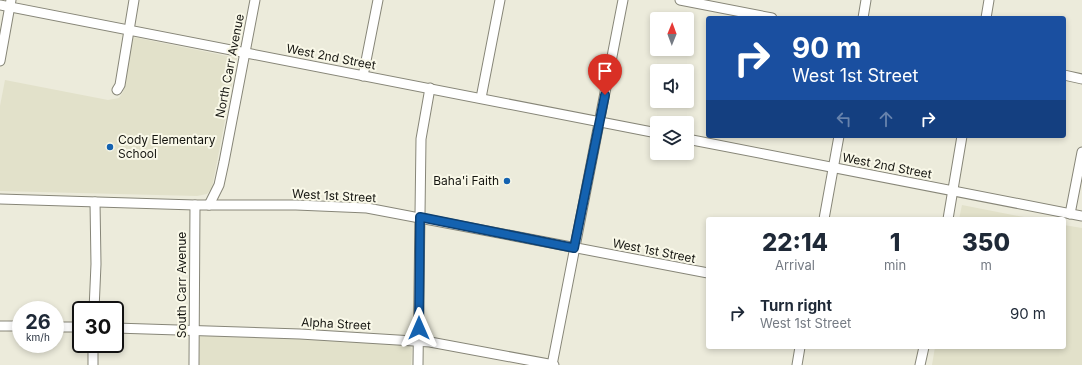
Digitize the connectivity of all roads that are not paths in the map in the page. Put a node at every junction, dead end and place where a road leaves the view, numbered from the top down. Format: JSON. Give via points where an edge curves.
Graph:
{"nodes":[{"id":1,"x":134,"y":0,"type":"edge"},
{"id":2,"x":255,"y":0,"type":"edge"},
{"id":3,"x":378,"y":0,"type":"edge"},
{"id":4,"x":500,"y":0,"type":"edge"},
{"id":5,"x":623,"y":0,"type":"edge"},
{"id":6,"x":680,"y":0,"type":"edge"},
{"id":7,"x":866,"y":0,"type":"edge"},
{"id":8,"x":989,"y":0,"type":"edge"},
{"id":9,"x":11,"y":4,"type":"edge"},
{"id":10,"x":0,"y":5,"type":"edge"},
{"id":11,"x":762,"y":16,"type":"edge"},
{"id":12,"x":863,"y":16,"type":"edge"},
{"id":13,"x":986,"y":16,"type":"edge"},
{"id":14,"x":128,"y":30,"type":"junction"},
{"id":15,"x":244,"y":53,"type":"junction"},
{"id":16,"x":0,"y":61,"type":"edge"},
{"id":17,"x":1066,"y":75,"type":"edge"},
{"id":18,"x":363,"y":76,"type":"junction"},
{"id":19,"x":1082,"y":79,"type":"edge"},
{"id":20,"x":430,"y":88,"type":"junction"},
{"id":21,"x":117,"y":90,"type":"dead end"},
{"id":22,"x":481,"y":98,"type":"junction"},
{"id":23,"x":599,"y":122,"type":"junction"},
{"id":24,"x":650,"y":132,"type":"edge"},
{"id":25,"x":840,"y":138,"type":"edge"},
{"id":26,"x":962,"y":138,"type":"edge"},
{"id":27,"x":694,"y":140,"type":"edge"},
{"id":28,"x":1082,"y":152,"type":"edge"},
{"id":29,"x":833,"y":168,"type":"junction"},
{"id":30,"x":953,"y":191,"type":"junction"},
{"id":31,"x":0,"y":199,"type":"edge"},
{"id":32,"x":95,"y":202,"type":"junction"},
{"id":33,"x":195,"y":205,"type":"junction"},
{"id":34,"x":209,"y":205,"type":"junction"},
{"id":35,"x":1070,"y":214,"type":"junction"},
{"id":36,"x":1082,"y":216,"type":"edge"},
{"id":37,"x":420,"y":217,"type":"junction"},
{"id":38,"x":824,"y":217,"type":"edge"},
{"id":39,"x":948,"y":217,"type":"edge"},
{"id":40,"x":574,"y":248,"type":"junction"},
{"id":41,"x":706,"y":273,"type":"edge"},
{"id":42,"x":94,"y":301,"type":"edge"},
{"id":43,"x":0,"y":326,"type":"edge"},
{"id":44,"x":12,"y":326,"type":"edge"},
{"id":45,"x":124,"y":328,"type":"edge"},
{"id":46,"x":194,"y":330,"type":"junction"},
{"id":47,"x":419,"y":341,"type":"junction"},
{"id":48,"x":800,"y":349,"type":"edge"},
{"id":49,"x":924,"y":349,"type":"edge"},
{"id":50,"x":94,"y":353,"type":"edge"},
{"id":51,"x":93,"y":365,"type":"edge"},
{"id":52,"x":194,"y":365,"type":"edge"},
{"id":53,"x":418,"y":365,"type":"edge"},
{"id":54,"x":553,"y":365,"type":"edge"},
{"id":55,"x":796,"y":365,"type":"edge"},
{"id":56,"x":920,"y":365,"type":"edge"}],
"edges":[{"from":1,"to":14,"type":"street"},
{"from":2,"to":15,"type":"street","name":"North Carr Avenue"},
{"from":3,"to":18,"type":"street"},
{"from":4,"to":22,"type":"street"},
{"from":5,"to":23,"type":"street"},
{"from":6,"to":11,"type":"street"},
{"from":7,"to":12,"type":"street"},
{"from":8,"to":13,"type":"street"},
{"from":9,"to":10,"type":"street","name":"West 2nd Street"},
{"from":9,"to":14,"type":"street","name":"West 2nd Street"},
{"from":9,"to":16,"type":"street"},
{"from":14,"to":15,"type":"street","name":"West 2nd Street"},
{"from":14,"to":21,"type":"street"},
{"from":15,"to":18,"type":"street","name":"West 2nd Street"},
{"from":15,"to":34,"type":"street","name":"North Carr Avenue","via":[[224,162]]},
{"from":17,"to":19,"type":"street"},
{"from":18,"to":20,"type":"street","name":"West 2nd Street"},
{"from":20,"to":22,"type":"street","name":"West 2nd Street"},
{"from":20,"to":37,"type":"street","via":[[421,138]]},
{"from":22,"to":23,"type":"street","name":"West 2nd Street"},
{"from":23,"to":24,"type":"street","name":"West 2nd Street"},
{"from":23,"to":40,"type":"street"},
{"from":25,"to":29,"type":"street"},
{"from":26,"to":30,"type":"street"},
{"from":27,"to":29,"type":"street","name":"West 2nd Street"},
{"from":28,"to":35,"type":"street"},
{"from":29,"to":30,"type":"street","name":"West 2nd Street"},
{"from":29,"to":38,"type":"street"},
{"from":30,"to":35,"type":"street","name":"West 2nd Street"},
{"from":30,"to":39,"type":"street"},
{"from":31,"to":32,"type":"street","name":"West 1st Street"},
{"from":32,"to":33,"type":"street","name":"West 1st Street"},
{"from":32,"to":42,"type":"street"},
{"from":33,"to":34,"type":"street","name":"West 1st Street"},
{"from":33,"to":46,"type":"street","name":"South Carr Avenue"},
{"from":34,"to":37,"type":"street","name":"West 1st Street","via":[[367,208]]},
{"from":35,"to":36,"type":"street","name":"West 2nd Street"},
{"from":37,"to":40,"type":"street","name":"West 1st Street"},
{"from":37,"to":47,"type":"street"},
{"from":40,"to":41,"type":"street","name":"West 1st Street"},
{"from":40,"to":54,"type":"street"},
{"from":43,"to":44,"type":"street"},
{"from":45,"to":46,"type":"street","name":"Alpha Street"},
{"from":46,"to":47,"type":"street","name":"Alpha Street"},
{"from":46,"to":52,"type":"street","name":"South Carr Avenue"},
{"from":47,"to":53,"type":"street"},
{"from":47,"to":54,"type":"street","name":"Alpha Street"},
{"from":48,"to":55,"type":"street"},
{"from":49,"to":56,"type":"street"},
{"from":50,"to":51,"type":"street"}]}
